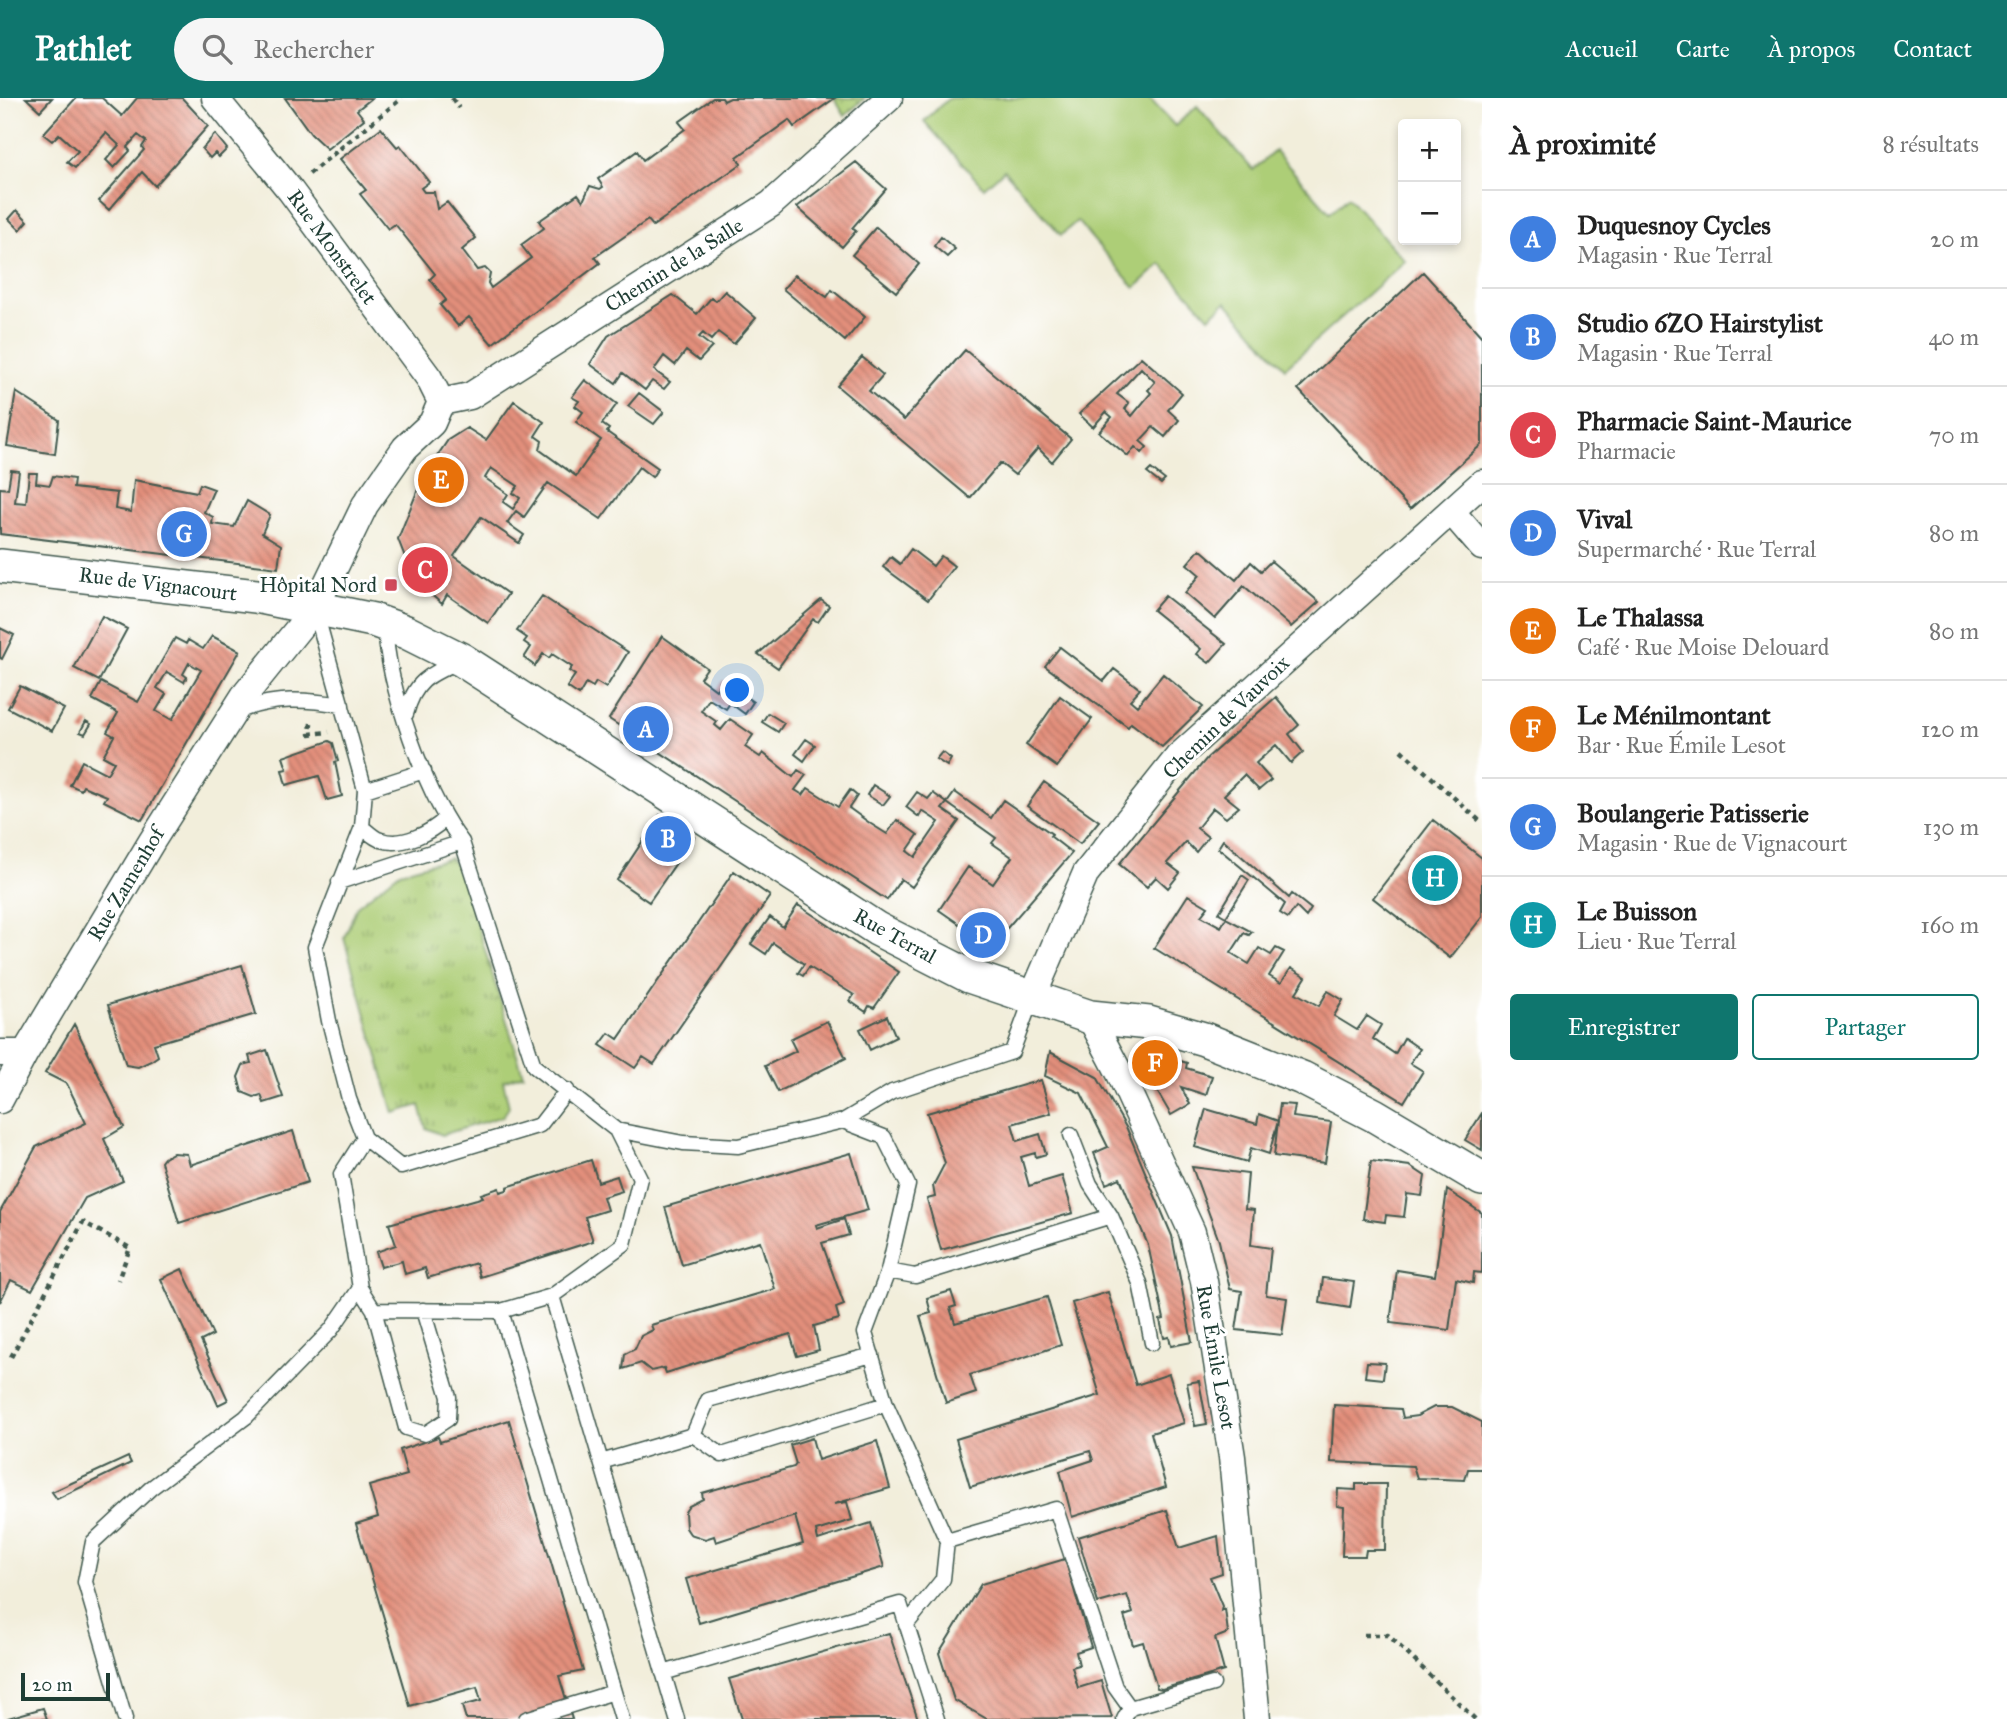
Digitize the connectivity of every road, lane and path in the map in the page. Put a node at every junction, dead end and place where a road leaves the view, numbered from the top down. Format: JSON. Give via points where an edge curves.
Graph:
{"nodes":[{"id":1,"x":215,"y":98,"type":"edge"},
{"id":2,"x":402,"y":98,"type":"edge"},
{"id":3,"x":452,"y":98,"type":"edge"},
{"id":4,"x":888,"y":98,"type":"edge"},
{"id":5,"x":459,"y":108,"type":"dead end"},
{"id":6,"x":290,"y":190,"type":"junction"},
{"id":7,"x":440,"y":402,"type":"junction"},
{"id":8,"x":1482,"y":483,"type":"edge"},
{"id":9,"x":1451,"y":511,"type":"junction"},
{"id":10,"x":1482,"y":547,"type":"edge"},
{"id":11,"x":0,"y":566,"type":"edge"},
{"id":12,"x":315,"y":608,"type":"junction"},
{"id":13,"x":385,"y":624,"type":"junction"},
{"id":14,"x":462,"y":660,"type":"junction"},
{"id":15,"x":239,"y":704,"type":"junction"},
{"id":16,"x":342,"y":705,"type":"junction"},
{"id":17,"x":405,"y":716,"type":"junction"},
{"id":18,"x":1401,"y":750,"type":"dead end"},
{"id":19,"x":424,"y":771,"type":"junction"},
{"id":20,"x":365,"y":790,"type":"junction"},
{"id":21,"x":445,"y":820,"type":"junction"},
{"id":22,"x":1482,"y":823,"type":"edge"},
{"id":23,"x":362,"y":827,"type":"junction"},
{"id":24,"x":462,"y":842,"type":"junction"},
{"id":25,"x":339,"y":882,"type":"junction"},
{"id":26,"x":1032,"y":998,"type":"junction"},
{"id":27,"x":1090,"y":1017,"type":"junction"},
{"id":28,"x":12,"y":1053,"type":"edge"},
{"id":29,"x":567,"y":1090,"type":"junction"},
{"id":30,"x":0,"y":1100,"type":"edge"},
{"id":31,"x":842,"y":1121,"type":"junction"},
{"id":32,"x":616,"y":1130,"type":"junction"},
{"id":33,"x":1071,"y":1135,"type":"dead end"},
{"id":34,"x":363,"y":1138,"type":"junction"},
{"id":35,"x":1482,"y":1179,"type":"edge"},
{"id":36,"x":1111,"y":1216,"type":"junction"},
{"id":37,"x":888,"y":1271,"type":"junction"},
{"id":38,"x":118,"y":1280,"type":"dead end"},
{"id":39,"x":360,"y":1289,"type":"junction"},
{"id":40,"x":552,"y":1296,"type":"junction"},
{"id":41,"x":374,"y":1310,"type":"junction"},
{"id":42,"x":423,"y":1310,"type":"junction"},
{"id":43,"x":501,"y":1311,"type":"junction"},
{"id":44,"x":1152,"y":1343,"type":"dead end"},
{"id":45,"x":872,"y":1355,"type":"junction"},
{"id":46,"x":10,"y":1357,"type":"dead end"},
{"id":47,"x":886,"y":1404,"type":"junction"},
{"id":48,"x":693,"y":1435,"type":"junction"},
{"id":49,"x":601,"y":1462,"type":"junction"},
{"id":50,"x":947,"y":1541,"type":"junction"},
{"id":51,"x":906,"y":1625,"type":"junction"},
{"id":52,"x":1364,"y":1636,"type":"dead end"},
{"id":53,"x":663,"y":1673,"type":"junction"},
{"id":54,"x":1213,"y":1684,"type":"dead end"},
{"id":55,"x":614,"y":1692,"type":"junction"},
{"id":56,"x":1127,"y":1714,"type":"edge"},
{"id":57,"x":125,"y":1719,"type":"edge"},
{"id":58,"x":526,"y":1719,"type":"edge"},
{"id":59,"x":622,"y":1719,"type":"edge"},
{"id":60,"x":677,"y":1719,"type":"edge"},
{"id":61,"x":937,"y":1719,"type":"edge"},
{"id":62,"x":1257,"y":1719,"type":"edge"},
{"id":63,"x":1475,"y":1719,"type":"edge"}],
"edges":[{"from":1,"to":6,"type":"street","name":"Rue Monstrelet"},
{"from":2,"to":6,"type":"path"},
{"from":3,"to":5,"type":"path"},
{"from":4,"to":7,"type":"street","name":"Chemin de la Salle","via":[[771,204],[470,396]]},
{"from":6,"to":7,"type":"street","name":"Rue Monstrelet","via":[[429,378]]},
{"from":7,"to":12,"type":"street","name":"Rue Zamenhof","via":[[432,423],[405,449],[365,505]]},
{"from":8,"to":9,"type":"street","name":"Chemin de Vauvoix"},
{"from":9,"to":10,"type":"street"},
{"from":9,"to":26,"type":"street","name":"Chemin de Vauvoix","via":[[1178,757],[1086,873]]},
{"from":11,"to":12,"type":"street","name":"Rue de Vignacourt","via":[[256,596]]},
{"from":12,"to":13,"type":"street","name":"Rue de Vignacourt"},
{"from":12,"to":15,"type":"street","name":"Rue Zamenhof"},
{"from":12,"to":16,"type":"lane"},
{"from":13,"to":14,"type":"street","name":"Rue Terral"},
{"from":13,"to":17,"type":"lane","via":[[386,649]]},
{"from":14,"to":17,"type":"lane","via":[[433,674],[412,692]]},
{"from":14,"to":26,"type":"street","name":"Rue Terral","via":[[877,929],[969,976]]},
{"from":15,"to":16,"type":"lane","via":[[312,700]]},
{"from":15,"to":28,"type":"street","name":"Rue Zamenhof"},
{"from":16,"to":20,"type":"lane"},
{"from":17,"to":19,"type":"lane"},
{"from":18,"to":22,"type":"path"},
{"from":19,"to":20,"type":"lane"},
{"from":19,"to":21,"type":"lane"},
{"from":20,"to":23,"type":"lane"},
{"from":21,"to":23,"type":"lane","via":[[431,832],[401,841],[380,841]]},
{"from":21,"to":24,"type":"lane"},
{"from":23,"to":25,"type":"lane"},
{"from":24,"to":25,"type":"lane"},
{"from":24,"to":29,"type":"lane","via":[[534,1066]]},
{"from":25,"to":34,"type":"lane","via":[[315,947],[329,1021]]},
{"from":26,"to":27,"type":"street","name":"Rue Terral"},
{"from":26,"to":31,"type":"lane","via":[[1012,1052],[892,1092]]},
{"from":27,"to":35,"type":"street","name":"Rue Terral","via":[[1149,1023],[1302,1078]]},
{"from":27,"to":62,"type":"street","name":"Rue Émile Lesot","via":[[1192,1232],[1201,1269],[1232,1457]]},
{"from":28,"to":30,"type":"street","name":"Rue Zamenhof"},
{"from":29,"to":32,"type":"lane"},
{"from":29,"to":34,"type":"lane","via":[[540,1125],[401,1167]]},
{"from":31,"to":32,"type":"lane","via":[[738,1146],[683,1143]]},
{"from":31,"to":37,"type":"lane","via":[[884,1136],[908,1185]]},
{"from":32,"to":40,"type":"lane","via":[[640,1178],[624,1244]]},
{"from":33,"to":36,"type":"lane","via":[[1090,1184]]},
{"from":34,"to":39,"type":"lane","via":[[341,1174]]},
{"from":36,"to":37,"type":"lane","via":[[915,1276]]},
{"from":36,"to":44,"type":"lane","via":[[1140,1283]]},
{"from":37,"to":45,"type":"lane","via":[[865,1333]]},
{"from":38,"to":46,"type":"path","via":[[130,1248],[83,1222]]},
{"from":39,"to":41,"type":"lane"},
{"from":39,"to":57,"type":"lane","via":[[331,1330],[246,1417],[151,1488],[93,1542],[85,1583]]},
{"from":40,"to":43,"type":"lane"},
{"from":40,"to":49,"type":"lane"},
{"from":41,"to":42,"type":"lane"},
{"from":41,"to":42,"type":"lane","via":[[406,1428],[425,1434],[448,1419],[449,1397]]},
{"from":42,"to":43,"type":"lane"},
{"from":43,"to":55,"type":"lane"},
{"from":45,"to":47,"type":"lane"},
{"from":45,"to":48,"type":"lane","via":[[708,1400]]},
{"from":47,"to":48,"type":"lane","via":[[722,1455]]},
{"from":47,"to":50,"type":"lane"},
{"from":48,"to":49,"type":"lane"},
{"from":49,"to":53,"type":"lane"},
{"from":50,"to":51,"type":"lane","via":[[943,1579]]},
{"from":50,"to":56,"type":"lane","via":[[1056,1509]]},
{"from":51,"to":53,"type":"lane","via":[[900,1604]]},
{"from":51,"to":61,"type":"lane"},
{"from":52,"to":63,"type":"path","via":[[1388,1634]]},
{"from":53,"to":60,"type":"lane"},
{"from":54,"to":56,"type":"lane"},
{"from":55,"to":58,"type":"lane"},
{"from":55,"to":59,"type":"lane"}]}
